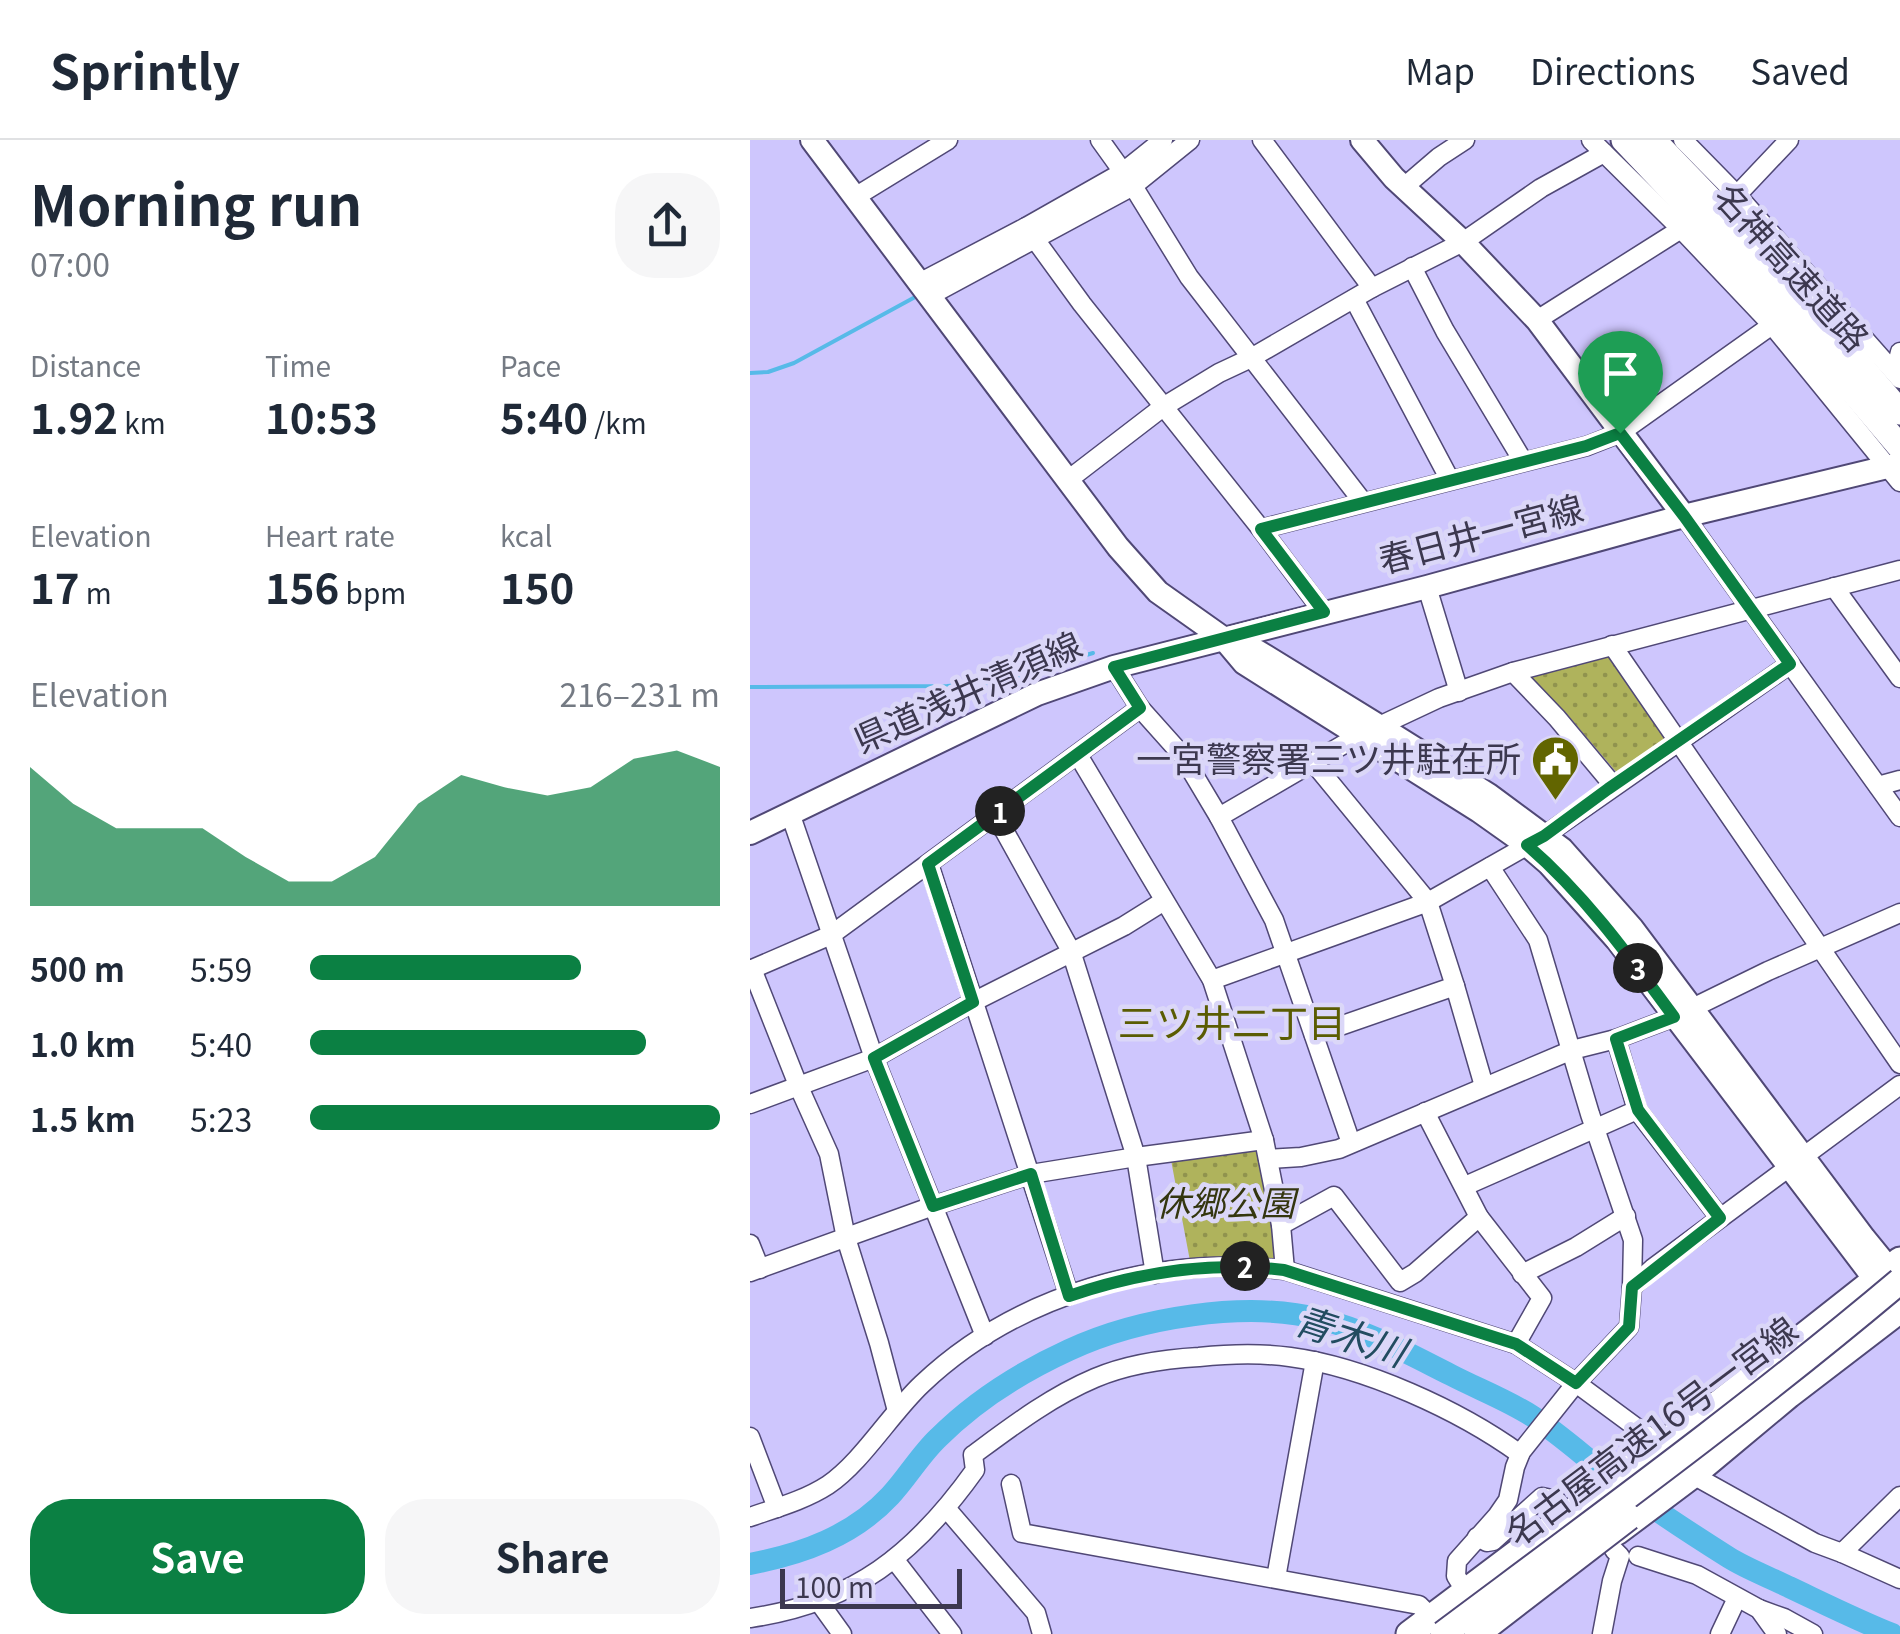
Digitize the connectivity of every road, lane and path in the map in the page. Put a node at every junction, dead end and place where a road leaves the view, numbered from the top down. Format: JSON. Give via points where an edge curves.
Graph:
{"nodes":[{"id":1,"x":812,"y":140,"type":"edge"},
{"id":2,"x":948,"y":140,"type":"edge"},
{"id":3,"x":1100,"y":140,"type":"edge"},
{"id":4,"x":1163,"y":140,"type":"edge"},
{"id":5,"x":1190,"y":140,"type":"edge"},
{"id":6,"x":1262,"y":140,"type":"edge"},
{"id":7,"x":1362,"y":140,"type":"edge"},
{"id":8,"x":1465,"y":140,"type":"edge"},
{"id":9,"x":1653,"y":140,"type":"edge"},
{"id":10,"x":1683,"y":140,"type":"edge"},
{"id":11,"x":1789,"y":140,"type":"edge"},
{"id":12,"x":1606,"y":144,"type":"edge"},
{"id":13,"x":1128,"y":179,"type":"junction"},
{"id":14,"x":1404,"y":187,"type":"junction"},
{"id":15,"x":1738,"y":195,"type":"junction"},
{"id":16,"x":855,"y":197,"type":"junction"},
{"id":17,"x":1681,"y":230,"type":"junction"},
{"id":18,"x":1030,"y":234,"type":"junction"},
{"id":19,"x":1463,"y":242,"type":"junction"},
{"id":20,"x":1412,"y":267,"type":"junction"},
{"id":21,"x":1372,"y":288,"type":"junction"},
{"id":22,"x":924,"y":290,"type":"junction"},
{"id":23,"x":1354,"y":299,"type":"junction"},
{"id":24,"x":1537,"y":320,"type":"junction"},
{"id":25,"x":1772,"y":325,"type":"junction"},
{"id":26,"x":1900,"y":352,"type":"edge"},
{"id":27,"x":1251,"y":358,"type":"junction"},
{"id":28,"x":1898,"y":375,"type":"edge"},
{"id":29,"x":1164,"y":407,"type":"junction"},
{"id":30,"x":1900,"y":412,"type":"edge"},
{"id":31,"x":1620,"y":433,"type":"junction"},
{"id":32,"x":1523,"y":461,"type":"junction"},
{"id":33,"x":1897,"y":465,"type":"edge"},
{"id":34,"x":1068,"y":480,"type":"junction"},
{"id":35,"x":1450,"y":480,"type":"junction"},
{"id":36,"x":1363,"y":502,"type":"junction"},
{"id":37,"x":1684,"y":516,"type":"junction"},
{"id":38,"x":1261,"y":529,"type":"junction"},
{"id":39,"x":1900,"y":570,"type":"edge"},
{"id":40,"x":1426,"y":587,"type":"junction"},
{"id":41,"x":1834,"y":587,"type":"junction"},
{"id":42,"x":1752,"y":610,"type":"junction"},
{"id":43,"x":1324,"y":612,"type":"junction"},
{"id":44,"x":1223,"y":638,"type":"junction"},
{"id":45,"x":1612,"y":645,"type":"junction"},
{"id":46,"x":1790,"y":664,"type":"junction"},
{"id":47,"x":1114,"y":667,"type":"junction"},
{"id":48,"x":1514,"y":672,"type":"junction"},
{"id":49,"x":1900,"y":678,"type":"edge"},
{"id":50,"x":1459,"y":692,"type":"junction"},
{"id":51,"x":1140,"y":708,"type":"junction"},
{"id":52,"x":1369,"y":731,"type":"junction"},
{"id":53,"x":1677,"y":742,"type":"junction"},
{"id":54,"x":1078,"y":755,"type":"junction"},
{"id":55,"x":1313,"y":762,"type":"junction"},
{"id":56,"x":1900,"y":780,"type":"edge"},
{"id":57,"x":1614,"y":785,"type":"junction"},
{"id":58,"x":1878,"y":786,"type":"junction"},
{"id":59,"x":790,"y":813,"type":"junction"},
{"id":60,"x":995,"y":814,"type":"junction"},
{"id":61,"x":1219,"y":817,"type":"junction"},
{"id":62,"x":1900,"y":817,"type":"edge"},
{"id":63,"x":750,"y":833,"type":"edge"},
{"id":64,"x":1536,"y":840,"type":"junction"},
{"id":65,"x":928,"y":864,"type":"junction"},
{"id":66,"x":1490,"y":868,"type":"junction"},
{"id":67,"x":1164,"y":901,"type":"junction"},
{"id":68,"x":1428,"y":902,"type":"junction"},
{"id":69,"x":1900,"y":914,"type":"edge"},
{"id":70,"x":831,"y":935,"type":"junction"},
{"id":71,"x":1820,"y":949,"type":"junction"},
{"id":72,"x":1071,"y":952,"type":"junction"},
{"id":73,"x":1287,"y":953,"type":"junction"},
{"id":74,"x":751,"y":969,"type":"edge"},
{"id":75,"x":1212,"y":980,"type":"junction"},
{"id":76,"x":1456,"y":986,"type":"junction"},
{"id":77,"x":973,"y":1002,"type":"junction"},
{"id":78,"x":1684,"y":1012,"type":"junction"},
{"id":79,"x":1314,"y":1035,"type":"junction"},
{"id":80,"x":1616,"y":1039,"type":"junction"},
{"id":81,"x":1572,"y":1050,"type":"junction"},
{"id":82,"x":874,"y":1058,"type":"junction"},
{"id":83,"x":1900,"y":1064,"type":"edge"},
{"id":84,"x":1900,"y":1085,"type":"edge"},
{"id":85,"x":798,"y":1086,"type":"junction"},
{"id":86,"x":1484,"y":1086,"type":"junction"},
{"id":87,"x":750,"y":1104,"type":"edge"},
{"id":88,"x":1638,"y":1110,"type":"junction"},
{"id":89,"x":1424,"y":1112,"type":"junction"},
{"id":90,"x":1596,"y":1130,"type":"junction"},
{"id":91,"x":1264,"y":1140,"type":"junction"},
{"id":92,"x":1351,"y":1144,"type":"junction"},
{"id":93,"x":1136,"y":1157,"type":"junction"},
{"id":94,"x":1268,"y":1159,"type":"junction"},
{"id":95,"x":1797,"y":1163,"type":"junction"},
{"id":96,"x":1031,"y":1174,"type":"junction"},
{"id":97,"x":1465,"y":1186,"type":"junction"},
{"id":98,"x":933,"y":1206,"type":"junction"},
{"id":99,"x":1626,"y":1216,"type":"junction"},
{"id":100,"x":1479,"y":1218,"type":"junction"},
{"id":101,"x":1720,"y":1218,"type":"junction"},
{"id":102,"x":1281,"y":1225,"type":"junction"},
{"id":103,"x":846,"y":1238,"type":"junction"},
{"id":104,"x":750,"y":1244,"type":"edge"},
{"id":105,"x":755,"y":1270,"type":"edge"},
{"id":106,"x":1284,"y":1270,"type":"junction"},
{"id":107,"x":1155,"y":1274,"type":"junction"},
{"id":108,"x":1522,"y":1274,"type":"junction"},
{"id":109,"x":1893,"y":1274,"type":"edge"},
{"id":110,"x":1632,"y":1287,"type":"junction"},
{"id":111,"x":1069,"y":1296,"type":"junction"},
{"id":112,"x":1900,"y":1309,"type":"edge"},
{"id":113,"x":984,"y":1336,"type":"junction"},
{"id":114,"x":1516,"y":1344,"type":"junction"},
{"id":115,"x":1315,"y":1362,"type":"junction"},
{"id":116,"x":1571,"y":1389,"type":"junction"},
{"id":117,"x":897,"y":1411,"type":"junction"},
{"id":118,"x":750,"y":1437,"type":"edge"},
{"id":119,"x":1654,"y":1450,"type":"junction"},
{"id":120,"x":1521,"y":1453,"type":"junction"},
{"id":121,"x":1688,"y":1479,"type":"junction"},
{"id":122,"x":1011,"y":1484,"type":"dead end"},
{"id":123,"x":1900,"y":1496,"type":"edge"},
{"id":124,"x":1556,"y":1500,"type":"dead end"},
{"id":125,"x":777,"y":1508,"type":"junction"},
{"id":126,"x":946,"y":1508,"type":"junction"},
{"id":127,"x":750,"y":1517,"type":"edge"},
{"id":128,"x":1477,"y":1537,"type":"junction"},
{"id":129,"x":1618,"y":1539,"type":"junction"},
{"id":130,"x":1842,"y":1553,"type":"junction"},
{"id":131,"x":1638,"y":1556,"type":"dead end"},
{"id":132,"x":894,"y":1559,"type":"junction"},
{"id":133,"x":1276,"y":1578,"type":"junction"},
{"id":134,"x":1900,"y":1579,"type":"edge"},
{"id":135,"x":1466,"y":1592,"type":"junction"},
{"id":136,"x":1737,"y":1598,"type":"junction"},
{"id":137,"x":819,"y":1602,"type":"junction"},
{"id":138,"x":1759,"y":1610,"type":"junction"},
{"id":139,"x":750,"y":1618,"type":"edge"},
{"id":140,"x":1437,"y":1626,"type":"edge"},
{"id":141,"x":1487,"y":1633,"type":"edge"},
{"id":142,"x":842,"y":1634,"type":"edge"},
{"id":143,"x":952,"y":1634,"type":"edge"},
{"id":144,"x":1042,"y":1634,"type":"edge"},
{"id":145,"x":1409,"y":1634,"type":"edge"},
{"id":146,"x":1602,"y":1634,"type":"edge"},
{"id":147,"x":1720,"y":1634,"type":"edge"},
{"id":148,"x":1777,"y":1634,"type":"edge"},
{"id":149,"x":1813,"y":1634,"type":"edge"}],
"edges":[{"from":1,"to":16,"type":"main road"},
{"from":2,"to":16,"type":"street"},
{"from":3,"to":13,"type":"street"},
{"from":4,"to":13,"type":"street"},
{"from":5,"to":13,"type":"street"},
{"from":6,"to":21,"type":"street"},
{"from":7,"to":14,"type":"main road"},
{"from":8,"to":14,"type":"street"},
{"from":9,"to":30,"type":"highway","name":"名神高速道路","via":[[1786,278]]},
{"from":10,"to":15,"type":"street"},
{"from":11,"to":15,"type":"street"},
{"from":12,"to":17,"type":"street"},
{"from":12,"to":19,"type":"street"},
{"from":12,"to":33,"type":"highway","name":"名神高速道路","via":[[1772,296]]},
{"from":13,"to":18,"type":"street"},
{"from":13,"to":27,"type":"street","via":[[1189,277]]},
{"from":14,"to":19,"type":"main road"},
{"from":15,"to":28,"type":"street"},
{"from":16,"to":22,"type":"main road"},
{"from":17,"to":24,"type":"street"},
{"from":17,"to":25,"type":"street"},
{"from":18,"to":22,"type":"street"},
{"from":18,"to":29,"type":"street"},
{"from":19,"to":20,"type":"street"},
{"from":19,"to":24,"type":"main road"},
{"from":20,"to":21,"type":"street"},
{"from":20,"to":32,"type":"street"},
{"from":21,"to":23,"type":"street"},
{"from":22,"to":34,"type":"main road"},
{"from":23,"to":27,"type":"street"},
{"from":23,"to":35,"type":"street"},
{"from":24,"to":31,"type":"main road"},
{"from":25,"to":31,"type":"street"},
{"from":25,"to":33,"type":"street"},
{"from":26,"to":28,"type":"street"},
{"from":27,"to":29,"type":"street"},
{"from":27,"to":36,"type":"street"},
{"from":29,"to":34,"type":"street"},
{"from":29,"to":38,"type":"street"},
{"from":31,"to":32,"type":"street"},
{"from":31,"to":37,"type":"main road"},
{"from":32,"to":35,"type":"street"},
{"from":33,"to":37,"type":"main road","name":"春日井一宮線"},
{"from":34,"to":44,"type":"main road","via":[[1158,592]]},
{"from":35,"to":36,"type":"street"},
{"from":36,"to":38,"type":"street"},
{"from":37,"to":40,"type":"main road","name":"春日井一宮線"},
{"from":37,"to":42,"type":"street"},
{"from":38,"to":43,"type":"street"},
{"from":39,"to":41,"type":"street"},
{"from":40,"to":43,"type":"main road","name":"春日井一宮線"},
{"from":40,"to":50,"type":"street"},
{"from":41,"to":42,"type":"street"},
{"from":41,"to":49,"type":"street"},
{"from":42,"to":45,"type":"street"},
{"from":42,"to":46,"type":"street"},
{"from":43,"to":44,"type":"main road","name":"春日井一宮線"},
{"from":44,"to":47,"type":"main road","name":"県道浅井清須線"},
{"from":44,"to":52,"type":"main road","via":[[1244,662]]},
{"from":45,"to":48,"type":"street"},
{"from":45,"to":53,"type":"street"},
{"from":46,"to":53,"type":"street"},
{"from":46,"to":58,"type":"street"},
{"from":47,"to":51,"type":"street"},
{"from":47,"to":59,"type":"main road","name":"県道浅井清須線","via":[[1037,694]]},
{"from":48,"to":50,"type":"street"},
{"from":48,"to":57,"type":"street"},
{"from":50,"to":52,"type":"street"},
{"from":51,"to":54,"type":"street"},
{"from":51,"to":61,"type":"street","via":[[1182,755]]},
{"from":52,"to":55,"type":"street"},
{"from":52,"to":64,"type":"main road","via":[[1479,811]]},
{"from":53,"to":57,"type":"street"},
{"from":53,"to":71,"type":"street"},
{"from":54,"to":60,"type":"street"},
{"from":54,"to":67,"type":"street"},
{"from":55,"to":61,"type":"street"},
{"from":55,"to":68,"type":"street"},
{"from":56,"to":58,"type":"street"},
{"from":57,"to":64,"type":"street"},
{"from":58,"to":62,"type":"street"},
{"from":59,"to":63,"type":"main road","name":"県道浅井清須線"},
{"from":59,"to":70,"type":"street"},
{"from":60,"to":65,"type":"street"},
{"from":60,"to":72,"type":"street"},
{"from":61,"to":73,"type":"street"},
{"from":64,"to":66,"type":"street"},
{"from":64,"to":78,"type":"main road","via":[[1549,864]]},
{"from":65,"to":70,"type":"street"},
{"from":65,"to":77,"type":"street"},
{"from":66,"to":68,"type":"street"},
{"from":66,"to":81,"type":"street","via":[[1538,940]]},
{"from":67,"to":72,"type":"street"},
{"from":67,"to":75,"type":"street"},
{"from":68,"to":73,"type":"street"},
{"from":68,"to":76,"type":"street"},
{"from":69,"to":71,"type":"street"},
{"from":70,"to":74,"type":"street"},
{"from":70,"to":82,"type":"street"},
{"from":71,"to":78,"type":"street"},
{"from":71,"to":83,"type":"street"},
{"from":72,"to":77,"type":"street"},
{"from":72,"to":93,"type":"street"},
{"from":73,"to":75,"type":"street"},
{"from":73,"to":79,"type":"street"},
{"from":74,"to":85,"type":"street"},
{"from":75,"to":91,"type":"street"},
{"from":76,"to":79,"type":"street"},
{"from":76,"to":86,"type":"street"},
{"from":77,"to":82,"type":"street"},
{"from":77,"to":96,"type":"street"},
{"from":78,"to":80,"type":"street"},
{"from":78,"to":95,"type":"main road"},
{"from":79,"to":92,"type":"street"},
{"from":80,"to":81,"type":"street"},
{"from":80,"to":88,"type":"street"},
{"from":81,"to":86,"type":"street"},
{"from":81,"to":90,"type":"street"},
{"from":82,"to":85,"type":"street"},
{"from":82,"to":98,"type":"street"},
{"from":84,"to":95,"type":"street"},
{"from":85,"to":87,"type":"street"},
{"from":85,"to":103,"type":"street","via":[[829,1154]]},
{"from":86,"to":89,"type":"street"},
{"from":88,"to":90,"type":"street"},
{"from":88,"to":101,"type":"street"},
{"from":89,"to":92,"type":"street"},
{"from":89,"to":97,"type":"street"},
{"from":90,"to":97,"type":"street"},
{"from":90,"to":99,"type":"street"},
{"from":91,"to":93,"type":"street"},
{"from":91,"to":94,"type":"street"},
{"from":92,"to":94,"type":"street"},
{"from":93,"to":96,"type":"street"},
{"from":93,"to":107,"type":"street"},
{"from":94,"to":102,"type":"street"},
{"from":95,"to":101,"type":"street"},
{"from":95,"to":109,"type":"main road"},
{"from":96,"to":98,"type":"street"},
{"from":96,"to":111,"type":"street"},
{"from":97,"to":100,"type":"street"},
{"from":98,"to":103,"type":"street"},
{"from":98,"to":113,"type":"street"},
{"from":99,"to":108,"type":"street"},
{"from":99,"to":110,"type":"street"},
{"from":100,"to":102,"type":"street","via":[[1400,1282],[1334,1196]]},
{"from":100,"to":108,"type":"street"},
{"from":101,"to":110,"type":"street"},
{"from":102,"to":106,"type":"street"},
{"from":103,"to":105,"type":"street"},
{"from":103,"to":117,"type":"street"},
{"from":104,"to":105,"type":"street"},
{"from":106,"to":107,"type":"street","via":[[1250,1266]]},
{"from":106,"to":114,"type":"street"},
{"from":107,"to":111,"type":"street"},
{"from":108,"to":114,"type":"street","via":[[1542,1298]]},
{"from":109,"to":112,"type":"main road"},
{"from":109,"to":119,"type":"highway"},
{"from":109,"to":140,"type":"highway","name":"名古屋高速16号一宮線","bridge":true,"via":[[1823,1346],[1689,1450]]},
{"from":110,"to":116,"type":"street","via":[[1629,1327]]},
{"from":111,"to":113,"type":"street"},
{"from":112,"to":121,"type":"highway"},
{"from":112,"to":141,"type":"highway","name":"名古屋高速16号一宮線","bridge":true},
{"from":113,"to":117,"type":"street"},
{"from":114,"to":116,"type":"street"},
{"from":115,"to":120,"type":"street","via":[[1442,1408]]},
{"from":115,"to":126,"type":"street","via":[[1218,1355],[1166,1359],[1096,1378],[973,1456],[975,1470]]},
{"from":115,"to":133,"type":"street"},
{"from":116,"to":119,"type":"street"},
{"from":116,"to":120,"type":"street"},
{"from":117,"to":125,"type":"street","via":[[830,1484]]},
{"from":118,"to":125,"type":"street"},
{"from":119,"to":135,"type":"highway"},
{"from":120,"to":128,"type":"street","via":[[1508,1500]]},
{"from":121,"to":129,"type":"highway"},
{"from":121,"to":130,"type":"street"},
{"from":122,"to":133,"type":"street","via":[[1022,1534]]},
{"from":123,"to":130,"type":"street"},
{"from":124,"to":128,"type":"street","via":[[1542,1497],[1494,1541]]},
{"from":125,"to":127,"type":"street"},
{"from":126,"to":132,"type":"street"},
{"from":126,"to":144,"type":"street","via":[[1036,1613]]},
{"from":128,"to":135,"type":"street","via":[[1457,1561],[1456,1576]]},
{"from":129,"to":141,"type":"highway"},
{"from":129,"to":146,"type":"street"},
{"from":130,"to":134,"type":"street"},
{"from":131,"to":136,"type":"street"},
{"from":132,"to":137,"type":"street"},
{"from":132,"to":143,"type":"street"},
{"from":133,"to":140,"type":"street","via":[[1419,1605]]},
{"from":135,"to":140,"type":"highway"},
{"from":136,"to":138,"type":"street"},
{"from":136,"to":147,"type":"street"},
{"from":137,"to":139,"type":"street"},
{"from":137,"to":142,"type":"street"},
{"from":138,"to":148,"type":"street"},
{"from":138,"to":149,"type":"street"},
{"from":140,"to":145,"type":"highway"}]}
